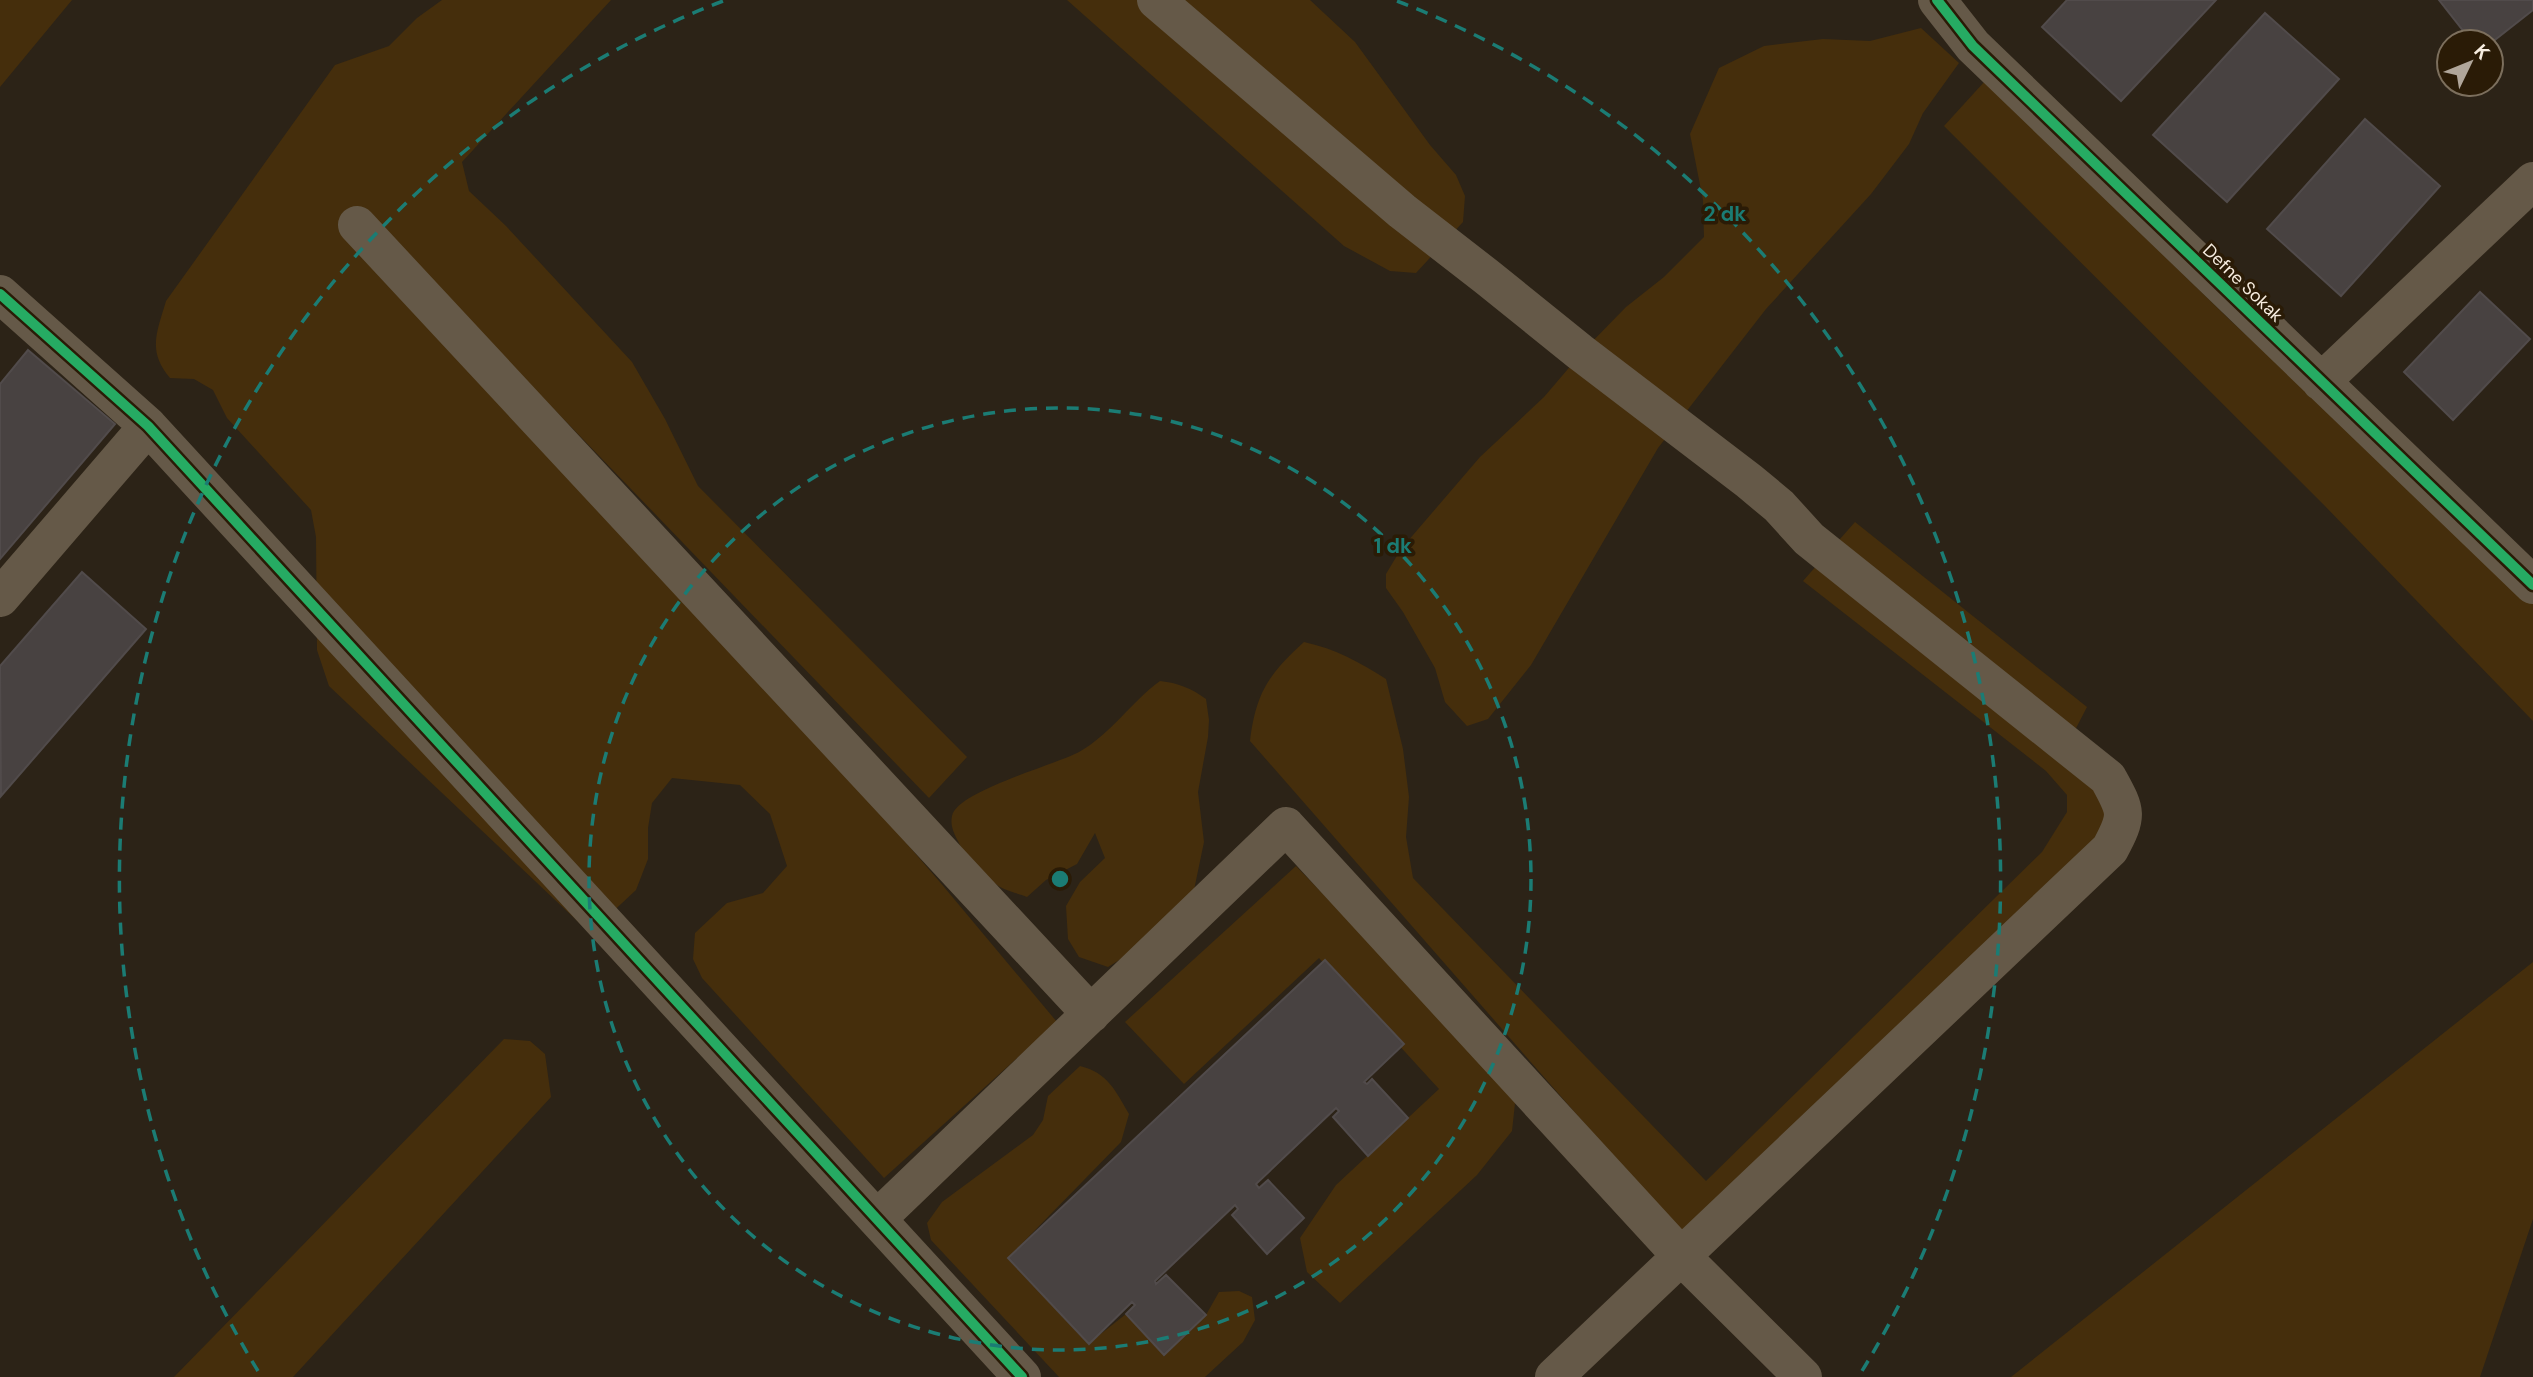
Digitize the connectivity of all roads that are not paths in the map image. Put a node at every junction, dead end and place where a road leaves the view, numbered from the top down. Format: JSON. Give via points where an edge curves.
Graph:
{"nodes":[{"id":1,"x":1156,"y":0,"type":"edge"},
{"id":2,"x":1937,"y":0,"type":"edge"},
{"id":3,"x":2533,"y":181,"type":"edge"},
{"id":4,"x":357,"y":225,"type":"dead end"},
{"id":5,"x":0,"y":294,"type":"edge"},
{"id":6,"x":2320,"y":382,"type":"junction"},
{"id":7,"x":148,"y":426,"type":"junction"},
{"id":8,"x":2533,"y":585,"type":"edge"},
{"id":9,"x":0,"y":598,"type":"edge"},
{"id":10,"x":1091,"y":1014,"type":"junction"},
{"id":11,"x":877,"y":1219,"type":"junction"},
{"id":12,"x":1681,"y":1256,"type":"junction"},
{"id":13,"x":1022,"y":1377,"type":"edge"},
{"id":14,"x":1554,"y":1377,"type":"edge"},
{"id":15,"x":1803,"y":1377,"type":"edge"}],
"edges":[{"from":1,"to":12,"type":"street","via":[[1402,211],[1749,481],[1809,539],[2108,778],[2124,807],[2123,827],[2110,849]]},
{"from":2,"to":6,"type":"street","name":"Defne Sokak","via":[[1973,46]]},
{"from":3,"to":6,"type":"street"},
{"from":4,"to":10,"type":"street"},
{"from":5,"to":7,"type":"street"},
{"from":6,"to":8,"type":"street","name":"Defne Sokak"},
{"from":7,"to":9,"type":"street"},
{"from":7,"to":11,"type":"street"},
{"from":10,"to":11,"type":"street"},
{"from":10,"to":12,"type":"street","via":[[1286,826]]},
{"from":11,"to":13,"type":"street"},
{"from":12,"to":14,"type":"street"},
{"from":12,"to":15,"type":"street"}]}
